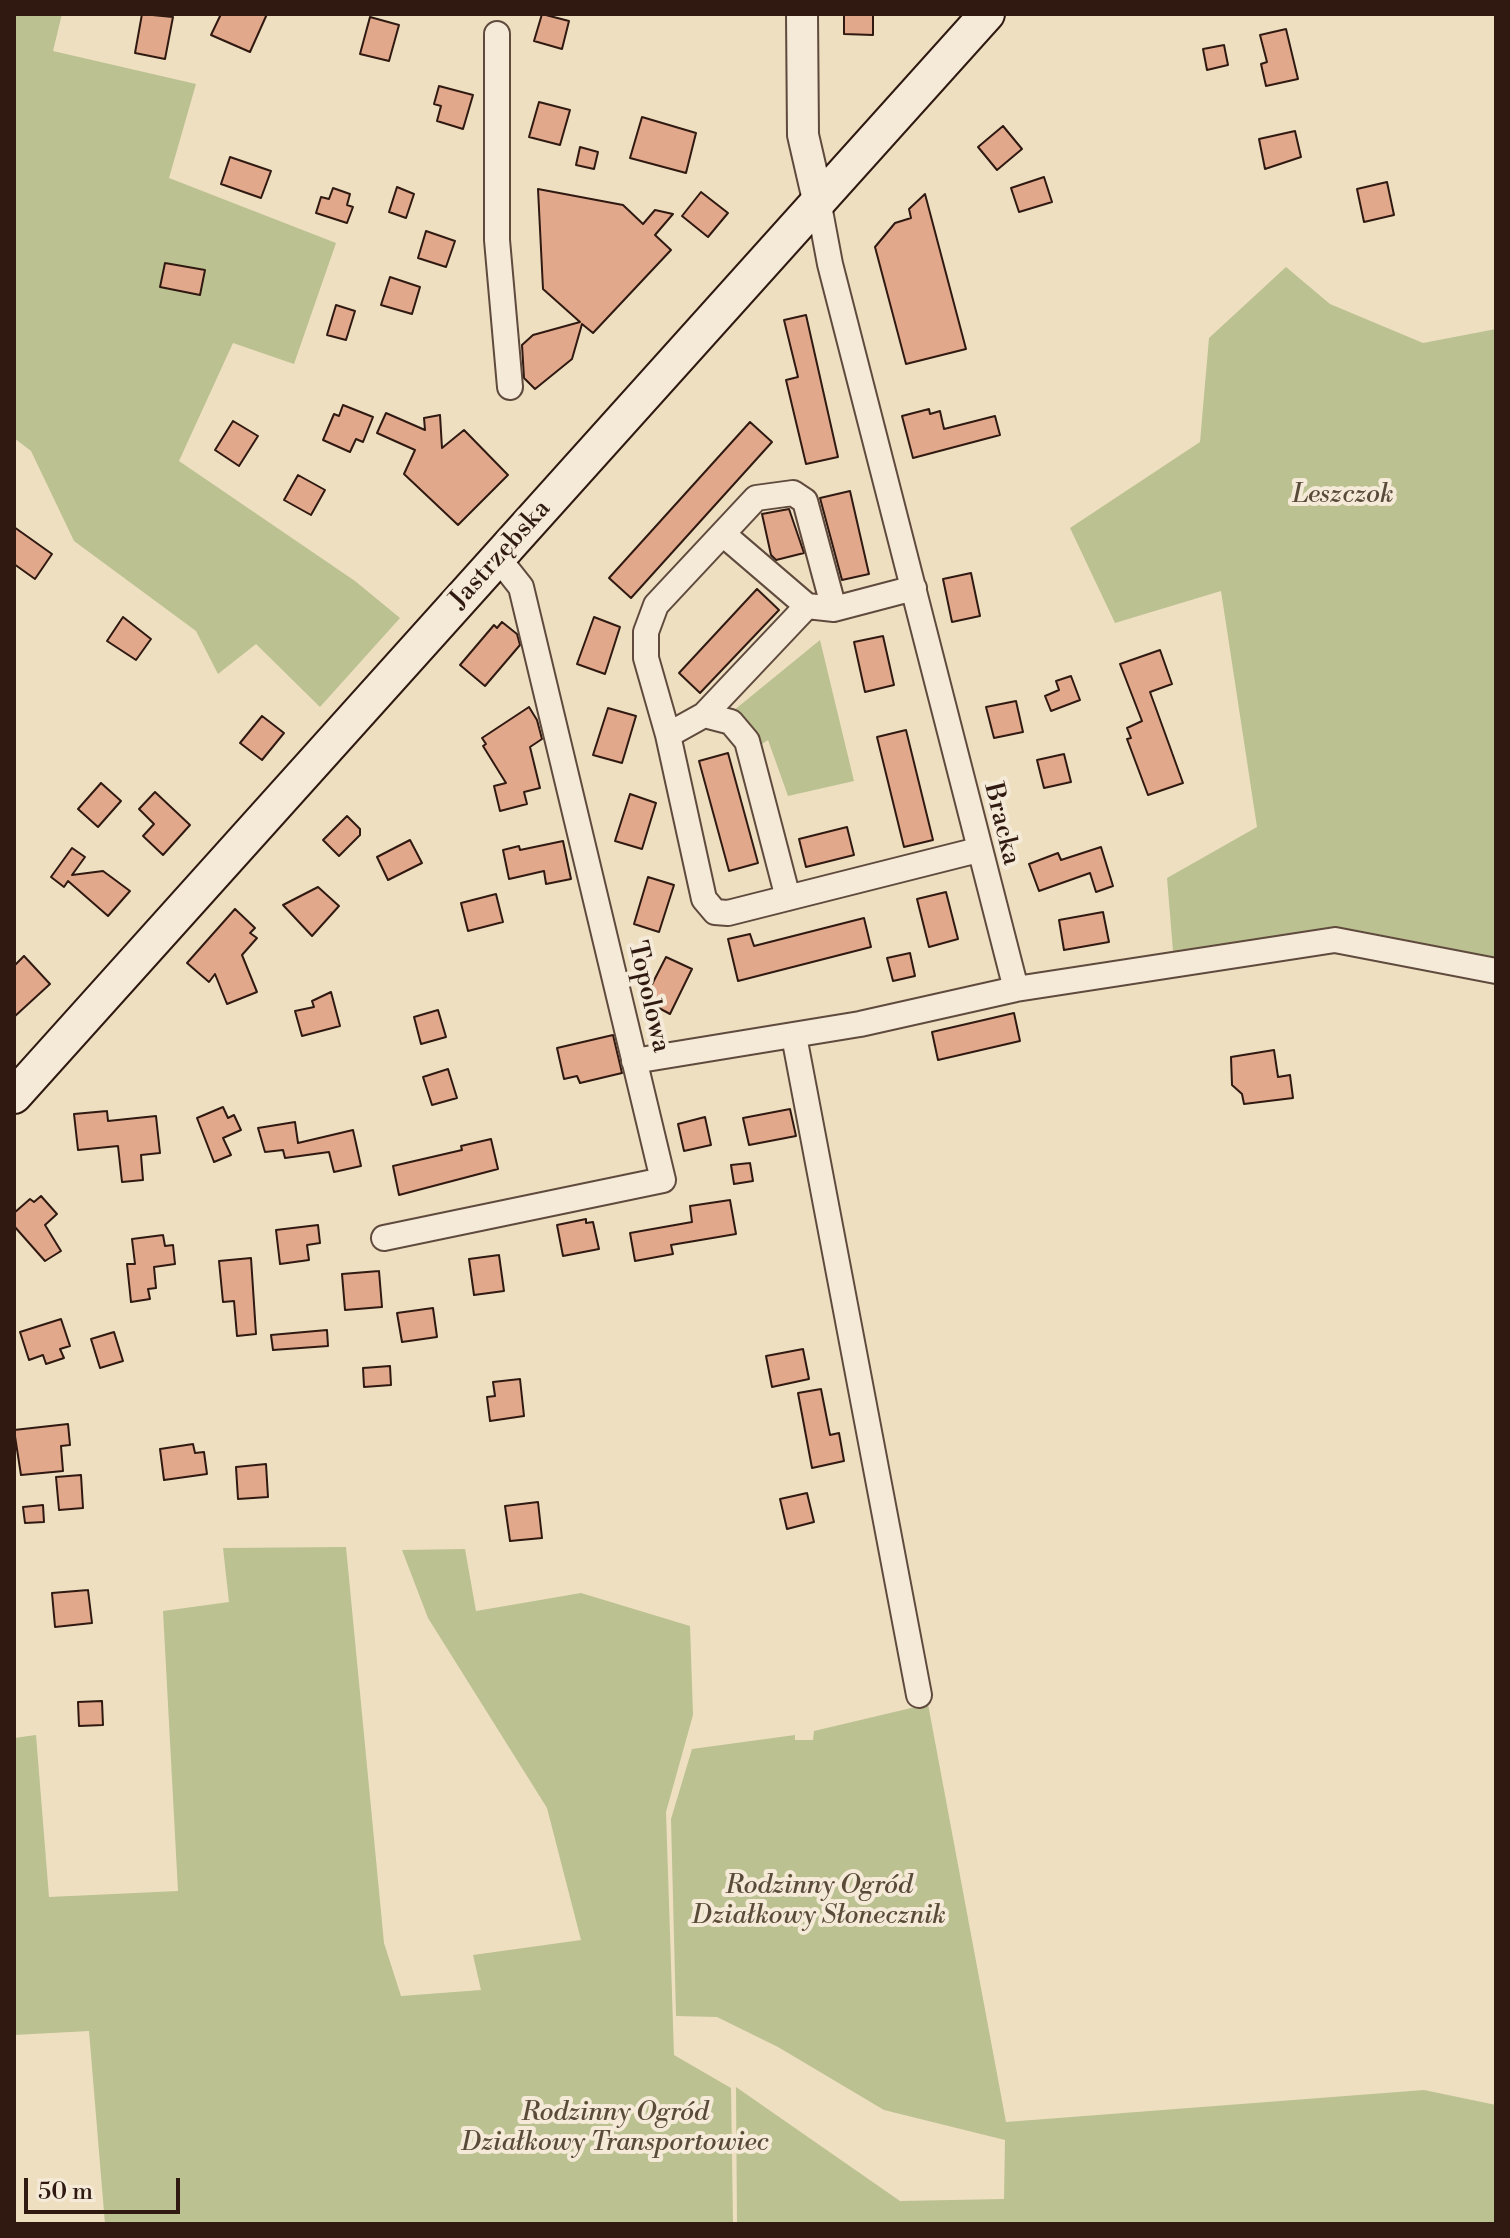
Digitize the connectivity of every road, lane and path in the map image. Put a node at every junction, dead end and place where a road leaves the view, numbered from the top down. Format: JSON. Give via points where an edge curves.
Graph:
{"nodes":[{"id":1,"x":802,"y":14,"type":"edge"},
{"id":2,"x":987,"y":14,"type":"edge"},
{"id":3,"x":497,"y":34,"type":"dead end"},
{"id":4,"x":818,"y":200,"type":"junction"},
{"id":5,"x":510,"y":387,"type":"dead end"},
{"id":6,"x":723,"y":534,"type":"junction"},
{"id":7,"x":498,"y":558,"type":"junction"},
{"id":8,"x":914,"y":588,"type":"junction"},
{"id":9,"x":807,"y":606,"type":"junction"},
{"id":10,"x":834,"y":609,"type":"junction"},
{"id":11,"x":704,"y":715,"type":"junction"},
{"id":12,"x":668,"y":735,"type":"junction"},
{"id":13,"x":978,"y":850,"type":"junction"},
{"id":14,"x":788,"y":898,"type":"junction"},
{"id":15,"x":1496,"y":971,"type":"edge"},
{"id":16,"x":1016,"y":989,"type":"junction"},
{"id":17,"x":794,"y":1036,"type":"junction"},
{"id":18,"x":634,"y":1061,"type":"junction"},
{"id":19,"x":14,"y":1096,"type":"edge"},
{"id":20,"x":384,"y":1238,"type":"dead end"},
{"id":21,"x":919,"y":1695,"type":"dead end"}],
"edges":[{"from":1,"to":4,"type":"street","via":[[803,135]]},
{"from":2,"to":4,"type":"main road","name":"Jastrzębska"},
{"from":3,"to":5,"type":"street","via":[[497,240]]},
{"from":4,"to":7,"type":"main road","name":"Jastrzębska"},
{"from":4,"to":8,"type":"street","name":"Bracka"},
{"from":6,"to":9,"type":"street"},
{"from":6,"to":10,"type":"street","via":[[756,498],[793,493],[805,501]]},
{"from":6,"to":12,"type":"street","via":[[656,605],[646,632],[646,658]]},
{"from":7,"to":18,"type":"street","name":"Topolowa","via":[[521,587]]},
{"from":7,"to":19,"type":"main road","name":"Jastrzębska"},
{"from":8,"to":10,"type":"street"},
{"from":8,"to":13,"type":"street","name":"Bracka"},
{"from":9,"to":10,"type":"street"},
{"from":9,"to":11,"type":"street"},
{"from":11,"to":12,"type":"street"},
{"from":11,"to":14,"type":"street","via":[[731,722],[747,741]]},
{"from":12,"to":14,"type":"street","via":[[704,899],[715,912],[728,913]]},
{"from":13,"to":14,"type":"street"},
{"from":13,"to":16,"type":"street","name":"Bracka"},
{"from":15,"to":16,"type":"street","via":[[1335,940]]},
{"from":16,"to":17,"type":"street"},
{"from":17,"to":18,"type":"street"},
{"from":17,"to":21,"type":"street"},
{"from":18,"to":20,"type":"street","name":"Topolowa","via":[[663,1180]]}]}
